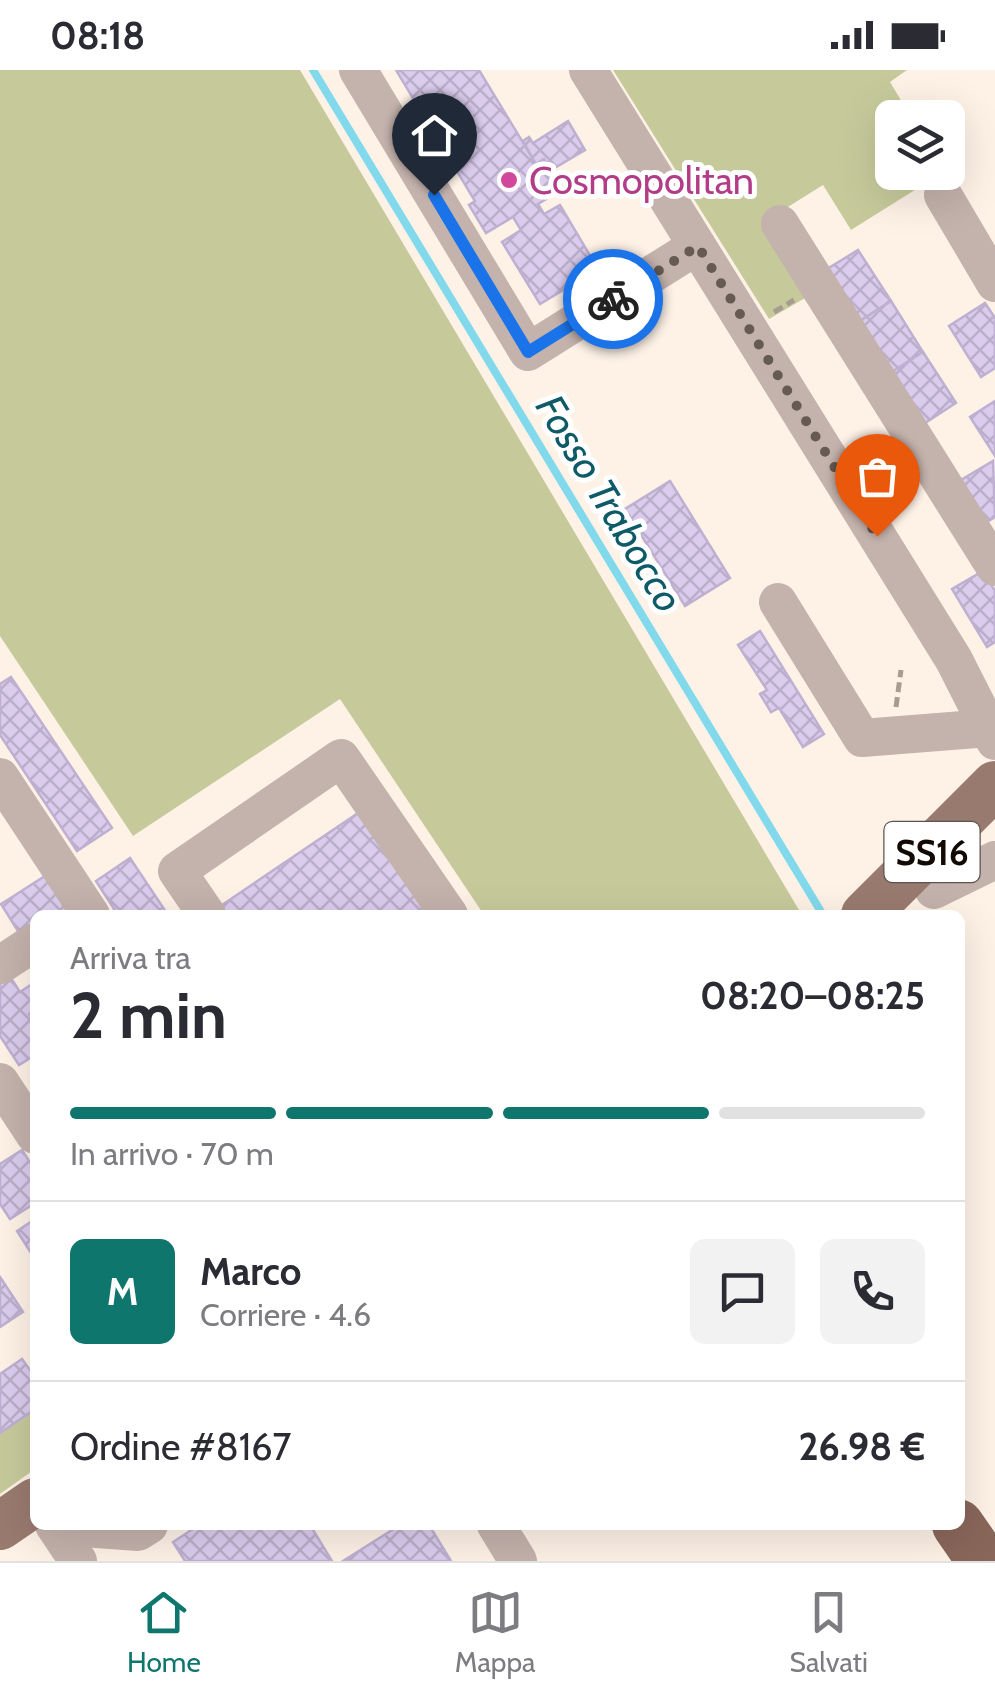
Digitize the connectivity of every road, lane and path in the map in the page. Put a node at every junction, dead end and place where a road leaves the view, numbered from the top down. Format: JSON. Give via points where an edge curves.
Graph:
{"nodes":[{"id":1,"x":358,"y":70,"type":"edge"},
{"id":2,"x":588,"y":70,"type":"edge"},
{"id":3,"x":943,"y":195,"type":"dead end"},
{"id":4,"x":780,"y":224,"type":"dead end"},
{"id":5,"x":698,"y":246,"type":"junction"},
{"id":6,"x":995,"y":282,"type":"edge"},
{"id":7,"x":995,"y":567,"type":"edge"},
{"id":8,"x":778,"y":602,"type":"dead end"},
{"id":9,"x":992,"y":735,"type":"edge"},
{"id":10,"x":0,"y":777,"type":"edge"},
{"id":11,"x":995,"y":785,"type":"edge"},
{"id":12,"x":995,"y":811,"type":"edge"},
{"id":13,"x":995,"y":860,"type":"edge"},
{"id":14,"x":920,"y":902,"type":"edge"},
{"id":15,"x":88,"y":910,"type":"edge"},
{"id":16,"x":204,"y":910,"type":"edge"},
{"id":17,"x":446,"y":910,"type":"edge"},
{"id":18,"x":870,"y":910,"type":"edge"},
{"id":19,"x":30,"y":945,"type":"edge"},
{"id":20,"x":0,"y":964,"type":"edge"},
{"id":21,"x":0,"y":1082,"type":"edge"},
{"id":22,"x":30,"y":1127,"type":"edge"},
{"id":23,"x":30,"y":1521,"type":"edge"},
{"id":24,"x":0,"y":1526,"type":"edge"},
{"id":25,"x":56,"y":1530,"type":"edge"},
{"id":26,"x":105,"y":1530,"type":"edge"},
{"id":27,"x":499,"y":1530,"type":"edge"},
{"id":28,"x":147,"y":1539,"type":"edge"},
{"id":29,"x":78,"y":1561,"type":"edge"},
{"id":30,"x":518,"y":1561,"type":"edge"}],
"edges":[{"from":1,"to":5,"type":"street","via":[[528,352]]},
{"from":2,"to":5,"type":"street"},
{"from":3,"to":6,"type":"street"},
{"from":4,"to":7,"type":"street"},
{"from":5,"to":9,"type":"street","via":[[954,660]]},
{"from":8,"to":9,"type":"street","via":[[862,738]]},
{"from":10,"to":15,"type":"street"},
{"from":11,"to":18,"type":"main road","number":"SS16"},
{"from":12,"to":14,"type":"main road","number":"SS16","via":[[966,860]]},
{"from":13,"to":14,"type":"street"},
{"from":16,"to":17,"type":"street","via":[[177,872],[341,758]]},
{"from":19,"to":20,"type":"street"},
{"from":21,"to":22,"type":"street"},
{"from":23,"to":24,"type":"main road"},
{"from":25,"to":29,"type":"street"},
{"from":26,"to":28,"type":"street"},
{"from":27,"to":30,"type":"street"}]}
